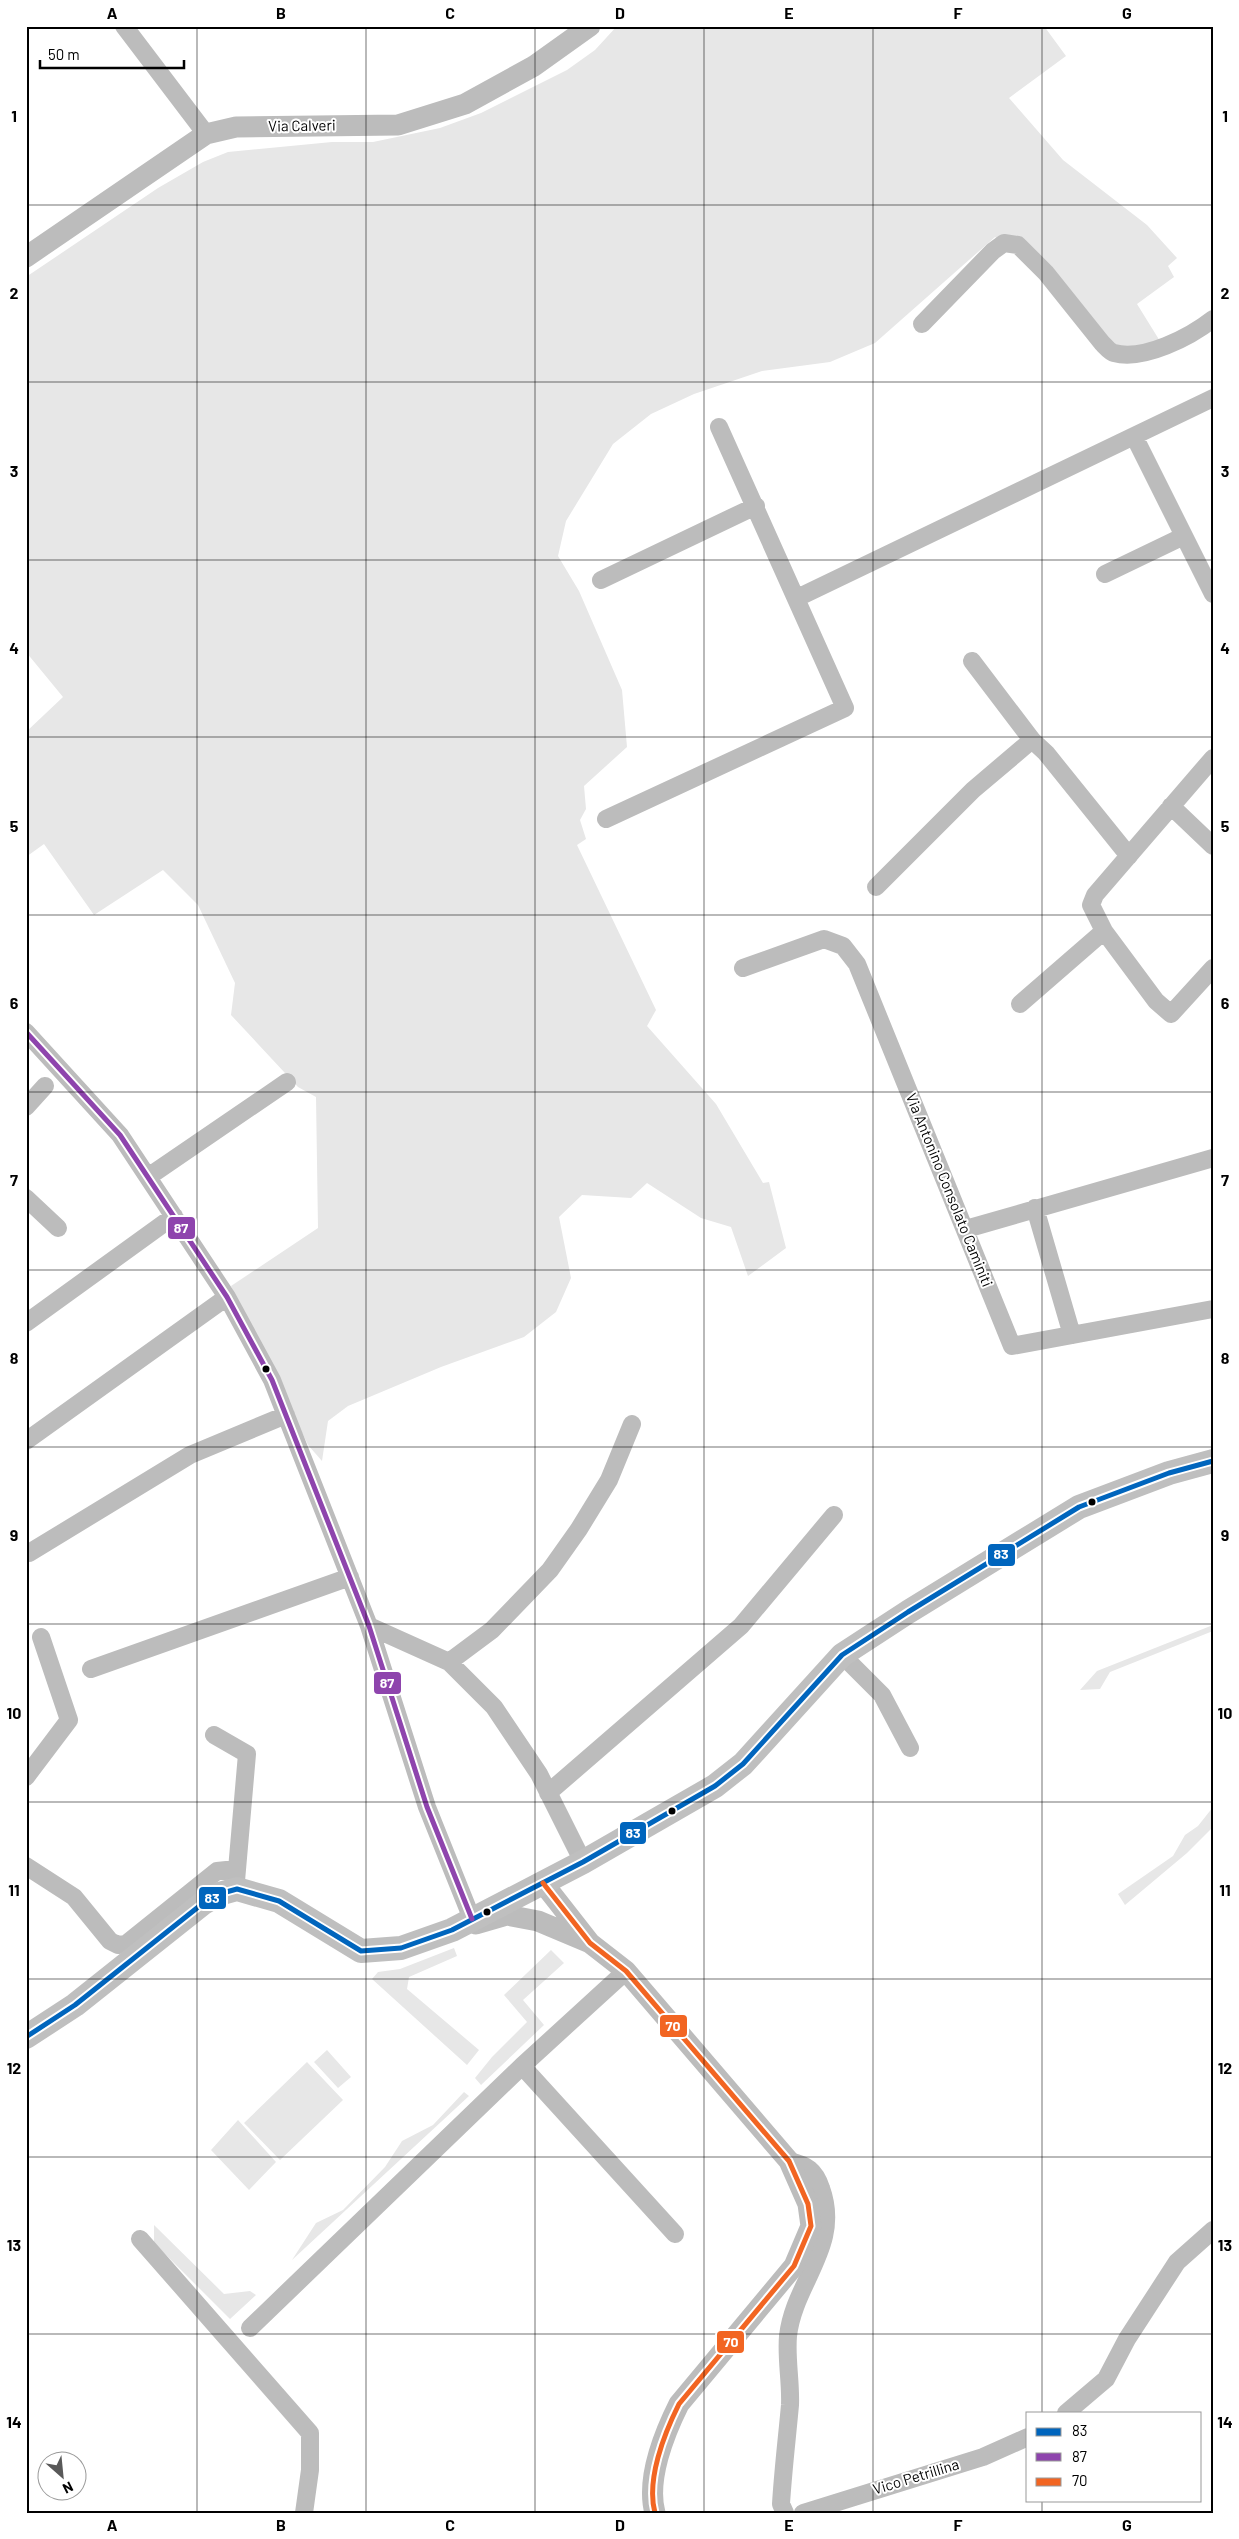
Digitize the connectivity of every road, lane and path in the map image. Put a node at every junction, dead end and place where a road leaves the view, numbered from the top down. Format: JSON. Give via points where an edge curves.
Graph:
{"nodes":[{"id":1,"x":124,"y":26,"type":"edge"},
{"id":2,"x":590,"y":26,"type":"edge"},
{"id":3,"x":206,"y":134,"type":"junction"},
{"id":4,"x":26,"y":257,"type":"edge"},
{"id":5,"x":1213,"y":318,"type":"edge"},
{"id":6,"x":922,"y":324,"type":"dead end"},
{"id":7,"x":1213,"y":398,"type":"edge"},
{"id":8,"x":719,"y":427,"type":"dead end"},
{"id":9,"x":1134,"y":436,"type":"junction"},
{"id":10,"x":756,"y":506,"type":"junction"},
{"id":11,"x":1184,"y":536,"type":"junction"},
{"id":12,"x":1105,"y":574,"type":"dead end"},
{"id":13,"x":601,"y":580,"type":"dead end"},
{"id":14,"x":1213,"y":594,"type":"edge"},
{"id":15,"x":797,"y":598,"type":"junction"},
{"id":16,"x":972,"y":661,"type":"dead end"},
{"id":17,"x":1032,"y":740,"type":"junction"},
{"id":18,"x":1213,"y":758,"type":"edge"},
{"id":19,"x":1172,"y":806,"type":"junction"},
{"id":20,"x":606,"y":819,"type":"dead end"},
{"id":21,"x":1213,"y":846,"type":"edge"},
{"id":22,"x":1129,"y":856,"type":"junction"},
{"id":23,"x":876,"y":887,"type":"dead end"},
{"id":24,"x":1104,"y":931,"type":"junction"},
{"id":25,"x":743,"y":968,"type":"dead end"},
{"id":26,"x":1213,"y":968,"type":"edge"},
{"id":27,"x":1020,"y":1004,"type":"dead end"},
{"id":28,"x":26,"y":1032,"type":"edge"},
{"id":29,"x":287,"y":1082,"type":"dead end"},
{"id":30,"x":44,"y":1086,"type":"dead end"},
{"id":31,"x":26,"y":1107,"type":"edge"},
{"id":32,"x":1213,"y":1158,"type":"edge"},
{"id":33,"x":148,"y":1177,"type":"junction"},
{"id":34,"x":26,"y":1198,"type":"edge"},
{"id":35,"x":1035,"y":1208,"type":"junction"},
{"id":36,"x":174,"y":1216,"type":"junction"},
{"id":37,"x":58,"y":1228,"type":"dead end"},
{"id":38,"x":966,"y":1229,"type":"junction"},
{"id":39,"x":227,"y":1297,"type":"junction"},
{"id":40,"x":1213,"y":1309,"type":"edge"},
{"id":41,"x":26,"y":1323,"type":"edge"},
{"id":42,"x":1072,"y":1335,"type":"junction"},
{"id":43,"x":286,"y":1415,"type":"junction"},
{"id":44,"x":632,"y":1424,"type":"dead end"},
{"id":45,"x":26,"y":1441,"type":"edge"},
{"id":46,"x":1213,"y":1461,"type":"edge"},
{"id":47,"x":834,"y":1515,"type":"dead end"},
{"id":48,"x":28,"y":1552,"type":"dead end"},
{"id":49,"x":350,"y":1577,"type":"junction"},
{"id":50,"x":369,"y":1626,"type":"junction"},
{"id":51,"x":40,"y":1637,"type":"dead end"},
{"id":52,"x":842,"y":1655,"type":"junction"},
{"id":53,"x":450,"y":1662,"type":"junction"},
{"id":54,"x":91,"y":1669,"type":"dead end"},
{"id":55,"x":214,"y":1735,"type":"dead end"},
{"id":56,"x":910,"y":1748,"type":"dead end"},
{"id":57,"x":26,"y":1776,"type":"edge"},
{"id":58,"x":548,"y":1794,"type":"junction"},
{"id":59,"x":583,"y":1862,"type":"junction"},
{"id":60,"x":26,"y":1866,"type":"edge"},
{"id":61,"x":236,"y":1879,"type":"junction"},
{"id":62,"x":543,"y":1883,"type":"junction"},
{"id":63,"x":462,"y":1925,"type":"junction"},
{"id":64,"x":590,"y":1943,"type":"junction"},
{"id":65,"x":626,"y":1971,"type":"junction"},
{"id":66,"x":26,"y":2037,"type":"edge"},
{"id":67,"x":522,"y":2066,"type":"junction"},
{"id":68,"x":789,"y":2161,"type":"junction"},
{"id":69,"x":1213,"y":2230,"type":"edge"},
{"id":70,"x":675,"y":2234,"type":"dead end"},
{"id":71,"x":140,"y":2239,"type":"dead end"},
{"id":72,"x":250,"y":2328,"type":"dead end"},
{"id":73,"x":1067,"y":2412,"type":"edge"},
{"id":74,"x":1026,"y":2438,"type":"edge"},
{"id":75,"x":304,"y":2513,"type":"edge"},
{"id":76,"x":655,"y":2513,"type":"edge"},
{"id":77,"x":785,"y":2513,"type":"edge"},
{"id":78,"x":803,"y":2513,"type":"edge"}],
"edges":[{"from":1,"to":3,"type":"street"},
{"from":2,"to":3,"type":"street","name":"Via Calveri","via":[[534,66],[465,104],[398,125],[236,127]]},
{"from":3,"to":4,"type":"street","name":"Via Calveri"},
{"from":5,"to":6,"type":"street","via":[[1180,341],[1132,355],[1112,353],[1046,272],[1018,245],[1004,243]]},
{"from":7,"to":9,"type":"street"},
{"from":8,"to":10,"type":"street"},
{"from":9,"to":11,"type":"street"},
{"from":9,"to":15,"type":"street"},
{"from":10,"to":13,"type":"street"},
{"from":10,"to":15,"type":"street"},
{"from":11,"to":12,"type":"street"},
{"from":11,"to":14,"type":"street"},
{"from":15,"to":20,"type":"street","via":[[845,708]]},
{"from":16,"to":17,"type":"street"},
{"from":17,"to":22,"type":"street"},
{"from":17,"to":23,"type":"street","via":[[973,790]]},
{"from":18,"to":19,"type":"street"},
{"from":19,"to":21,"type":"street"},
{"from":19,"to":22,"type":"street"},
{"from":22,"to":24,"type":"street","via":[[1095,895],[1091,905]]},
{"from":24,"to":26,"type":"street","via":[[1156,1001],[1172,1014]]},
{"from":24,"to":27,"type":"street"},
{"from":25,"to":38,"type":"street","name":"Via Antonino Consolato Caminiti","via":[[824,939],[843,946],[857,964]]},
{"from":28,"to":33,"type":"street","via":[[120,1134]]},
{"from":29,"to":33,"type":"street"},
{"from":30,"to":31,"type":"street"},
{"from":32,"to":35,"type":"street"},
{"from":33,"to":36,"type":"street"},
{"from":34,"to":37,"type":"street"},
{"from":35,"to":38,"type":"street"},
{"from":35,"to":42,"type":"street"},
{"from":36,"to":39,"type":"street"},
{"from":36,"to":41,"type":"street"},
{"from":38,"to":42,"type":"street","name":"Via Antonino Consolato Caminiti","via":[[1012,1346]]},
{"from":39,"to":43,"type":"street","via":[[272,1380]]},
{"from":39,"to":45,"type":"street"},
{"from":40,"to":42,"type":"street","name":"Via Antonino Consolato Caminiti"},
{"from":43,"to":48,"type":"street","via":[[190,1455]]},
{"from":43,"to":49,"type":"street"},
{"from":44,"to":53,"type":"street","via":[[609,1480],[550,1570],[492,1630]]},
{"from":46,"to":52,"type":"main road","via":[[1169,1473],[1079,1507]]},
{"from":47,"to":58,"type":"street","via":[[741,1626]]},
{"from":49,"to":50,"type":"street"},
{"from":49,"to":54,"type":"street"},
{"from":50,"to":53,"type":"street"},
{"from":50,"to":63,"type":"street"},
{"from":51,"to":57,"type":"street","via":[[69,1720]]},
{"from":52,"to":56,"type":"street","via":[[882,1696]]},
{"from":52,"to":59,"type":"main road","via":[[742,1764],[715,1786]]},
{"from":53,"to":58,"type":"street","via":[[494,1708],[540,1774]]},
{"from":55,"to":61,"type":"street","via":[[247,1754]]},
{"from":58,"to":59,"type":"street"},
{"from":59,"to":62,"type":"main road"},
{"from":60,"to":61,"type":"street","via":[[74,1897],[110,1941],[118,1944],[126,1944],[217,1871]]},
{"from":61,"to":63,"type":"main road","via":[[361,1951],[401,1948]]},
{"from":61,"to":66,"type":"main road","via":[[75,2005]]},
{"from":62,"to":63,"type":"main road"},
{"from":62,"to":64,"type":"street"},
{"from":63,"to":64,"type":"street","via":[[507,1915],[538,1921]]},
{"from":64,"to":65,"type":"street"},
{"from":65,"to":67,"type":"street"},
{"from":65,"to":68,"type":"street"},
{"from":67,"to":70,"type":"street"},
{"from":67,"to":72,"type":"street"},
{"from":68,"to":76,"type":"street","via":[[808,2204],[811,2226],[805,2244],[794,2266],[679,2404],[666,2430],[654,2482],[652,2501]]},
{"from":68,"to":77,"type":"street","via":[[805,2164],[816,2175],[826,2202],[827,2225],[821,2252],[802,2292],[788,2336],[790,2404],[781,2504]]},
{"from":69,"to":73,"type":"street","via":[[1177,2262],[1127,2339],[1106,2379]]},
{"from":71,"to":75,"type":"street","via":[[310,2433],[310,2470]]},
{"from":74,"to":78,"type":"street","name":"Vico Petrillina","via":[[983,2457]]}]}
